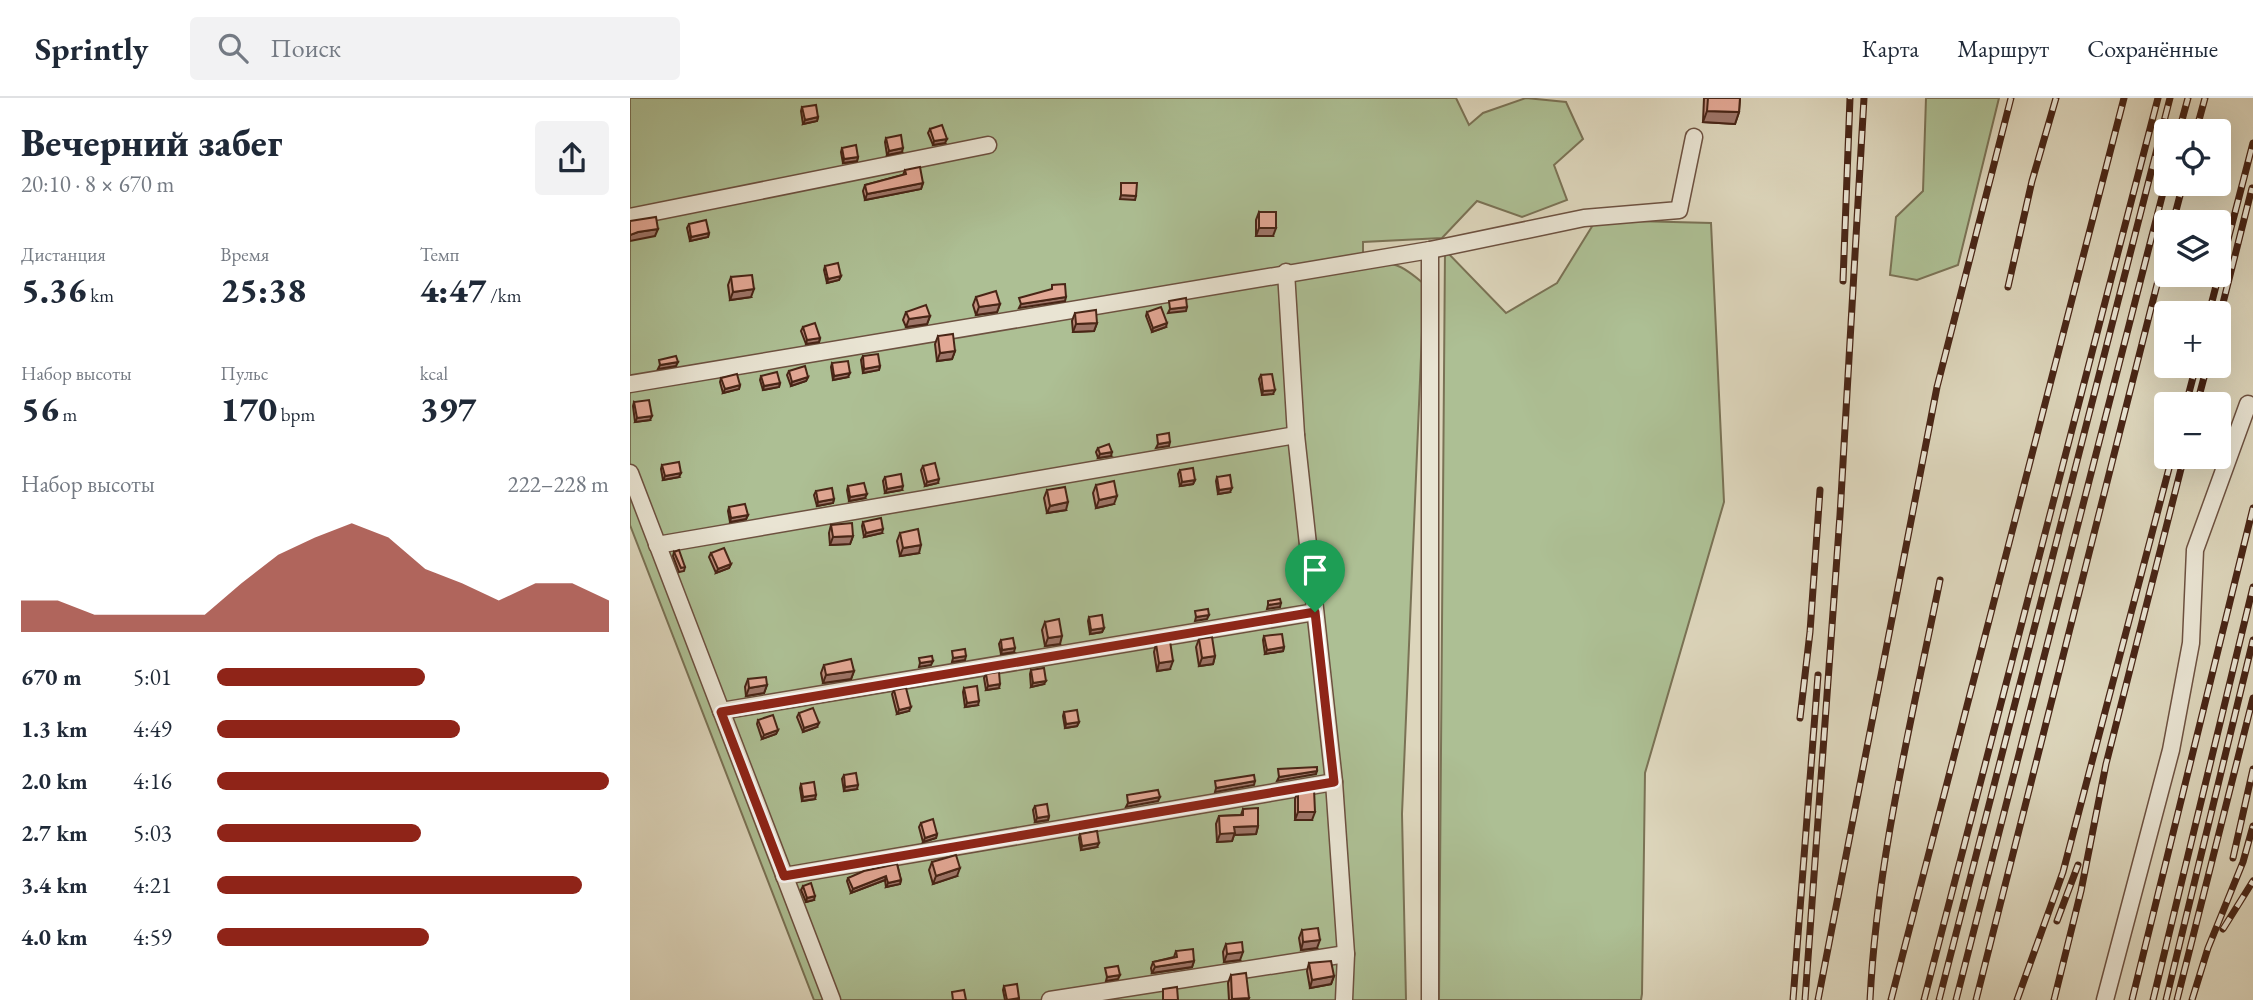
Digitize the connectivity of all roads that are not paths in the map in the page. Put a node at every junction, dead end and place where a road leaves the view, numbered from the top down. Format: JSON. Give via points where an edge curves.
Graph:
{"nodes":[{"id":1,"x":1693,"y":137,"type":"dead end"},
{"id":2,"x":988,"y":145,"type":"dead end"},
{"id":3,"x":630,"y":217,"type":"edge"},
{"id":4,"x":1430,"y":250,"type":"junction"},
{"id":5,"x":1286,"y":272,"type":"junction"},
{"id":6,"x":630,"y":384,"type":"edge"},
{"id":7,"x":2248,"y":404,"type":"dead end"},
{"id":8,"x":1296,"y":435,"type":"junction"},
{"id":9,"x":630,"y":473,"type":"edge"},
{"id":10,"x":657,"y":545,"type":"junction"},
{"id":11,"x":1315,"y":612,"type":"junction"},
{"id":12,"x":721,"y":712,"type":"junction"},
{"id":13,"x":1334,"y":782,"type":"junction"},
{"id":14,"x":784,"y":876,"type":"junction"},
{"id":15,"x":1346,"y":954,"type":"junction"},
{"id":16,"x":832,"y":1000,"type":"edge"},
{"id":17,"x":1050,"y":1000,"type":"edge"},
{"id":18,"x":1344,"y":1000,"type":"edge"},
{"id":19,"x":1430,"y":1000,"type":"edge"},
{"id":20,"x":2105,"y":1000,"type":"edge"}],
"edges":[{"from":1,"to":4,"type":"street","via":[[1679,210],[1584,218]]},
{"from":2,"to":3,"type":"street"},
{"from":4,"to":5,"type":"street"},
{"from":4,"to":19,"type":"street"},
{"from":5,"to":6,"type":"street"},
{"from":5,"to":8,"type":"street"},
{"from":7,"to":20,"type":"street","via":[[2195,550],[2191,643],[2171,750]]},
{"from":8,"to":10,"type":"street"},
{"from":8,"to":11,"type":"street"},
{"from":9,"to":10,"type":"street"},
{"from":10,"to":12,"type":"street"},
{"from":11,"to":12,"type":"street"},
{"from":11,"to":13,"type":"street"},
{"from":12,"to":14,"type":"street"},
{"from":13,"to":14,"type":"street"},
{"from":13,"to":15,"type":"street"},
{"from":14,"to":16,"type":"street"},
{"from":15,"to":17,"type":"street"},
{"from":15,"to":18,"type":"street"}]}
